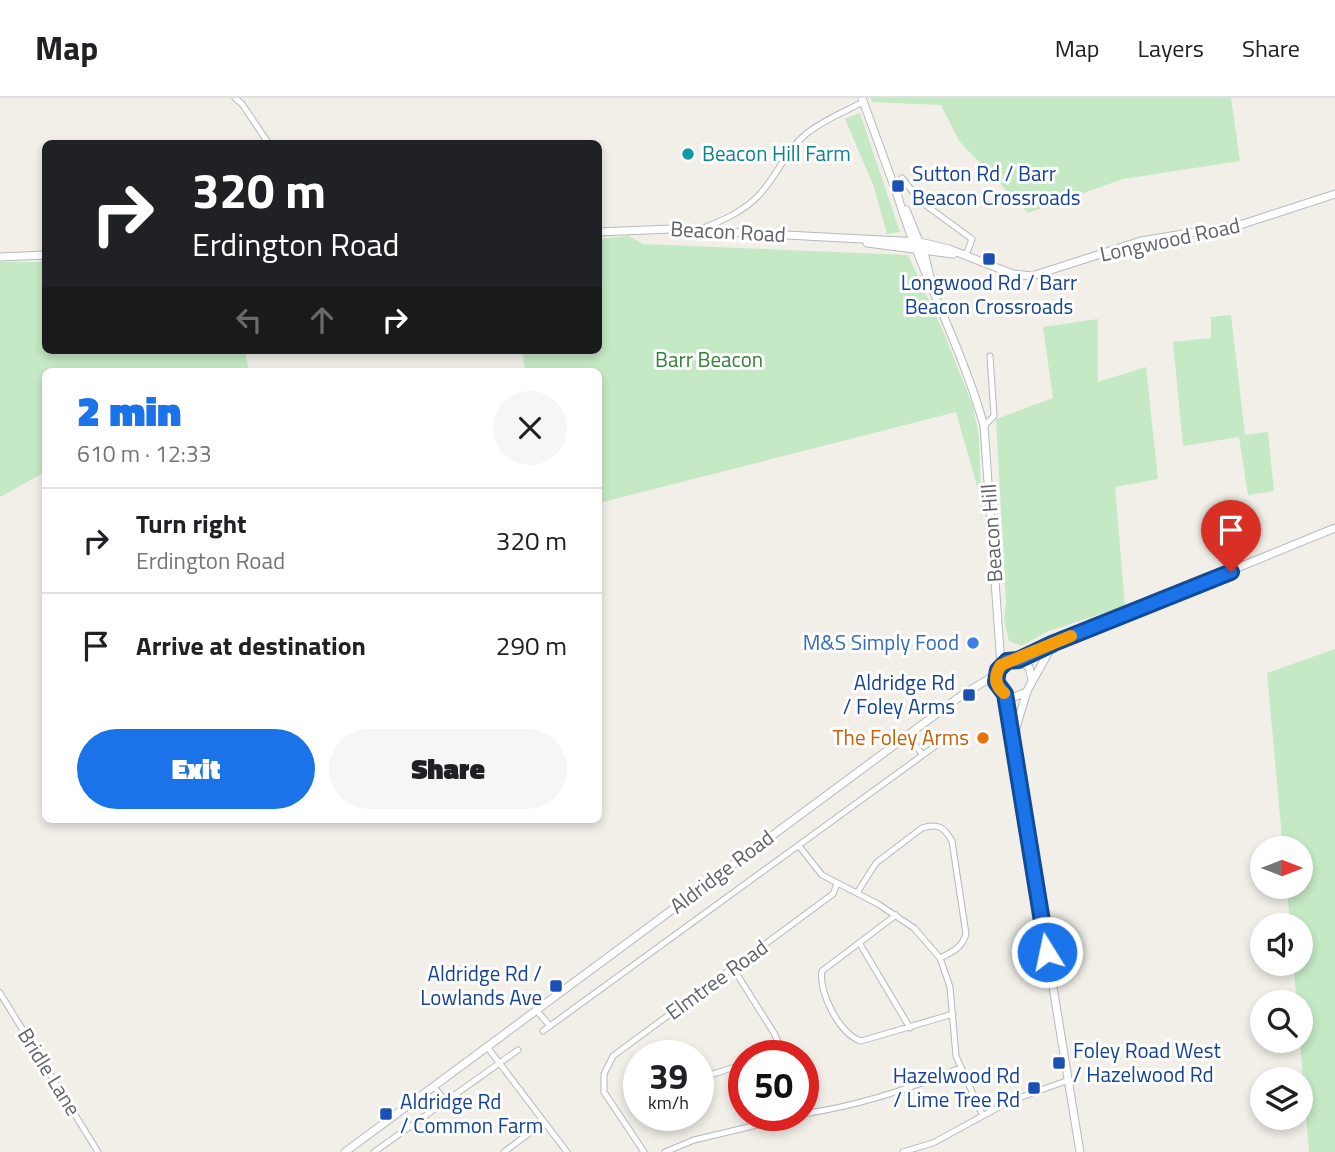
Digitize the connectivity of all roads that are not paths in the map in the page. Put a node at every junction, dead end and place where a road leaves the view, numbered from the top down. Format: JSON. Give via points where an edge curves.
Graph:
{"nodes":[{"id":1,"x":234,"y":98,"type":"edge"},
{"id":2,"x":862,"y":100,"type":"edge"},
{"id":3,"x":266,"y":140,"type":"edge"},
{"id":4,"x":902,"y":178,"type":"dead end"},
{"id":5,"x":1335,"y":194,"type":"edge"},
{"id":6,"x":698,"y":230,"type":"junction"},
{"id":7,"x":602,"y":232,"type":"edge"},
{"id":8,"x":917,"y":246,"type":"junction"},
{"id":9,"x":42,"y":255,"type":"edge"},
{"id":10,"x":966,"y":255,"type":"junction"},
{"id":11,"x":0,"y":257,"type":"edge"},
{"id":12,"x":990,"y":356,"type":"dead end"},
{"id":13,"x":984,"y":426,"type":"junction"},
{"id":14,"x":1335,"y":528,"type":"edge"},
{"id":15,"x":999,"y":639,"type":"junction"},
{"id":16,"x":1054,"y":643,"type":"junction"},
{"id":17,"x":1016,"y":659,"type":"junction"},
{"id":18,"x":999,"y":667,"type":"junction"},
{"id":19,"x":1032,"y":681,"type":"junction"},
{"id":20,"x":977,"y":687,"type":"junction"},
{"id":21,"x":1027,"y":691,"type":"junction"},
{"id":22,"x":1002,"y":692,"type":"junction"},
{"id":23,"x":908,"y":735,"type":"junction"},
{"id":24,"x":949,"y":736,"type":"dead end"},
{"id":25,"x":1012,"y":742,"type":"junction"},
{"id":26,"x":922,"y":754,"type":"junction"},
{"id":27,"x":799,"y":846,"type":"junction"},
{"id":28,"x":837,"y":884,"type":"junction"},
{"id":29,"x":857,"y":892,"type":"junction"},
{"id":30,"x":896,"y":915,"type":"junction"},
{"id":31,"x":860,"y":944,"type":"junction"},
{"id":32,"x":940,"y":958,"type":"junction"},
{"id":33,"x":733,"y":968,"type":"junction"},
{"id":34,"x":0,"y":993,"type":"edge"},
{"id":35,"x":537,"y":1011,"type":"junction"},
{"id":36,"x":953,"y":1014,"type":"junction"},
{"id":37,"x":550,"y":1026,"type":"junction"},
{"id":38,"x":910,"y":1028,"type":"junction"},
{"id":39,"x":543,"y":1031,"type":"dead end"},
{"id":40,"x":775,"y":1040,"type":"edge"},
{"id":41,"x":488,"y":1048,"type":"junction"},
{"id":42,"x":518,"y":1050,"type":"dead end"},
{"id":43,"x":499,"y":1063,"type":"junction"},
{"id":44,"x":960,"y":1068,"type":"junction"},
{"id":45,"x":1069,"y":1080,"type":"junction"},
{"id":46,"x":434,"y":1087,"type":"junction"},
{"id":47,"x":445,"y":1100,"type":"junction"},
{"id":48,"x":819,"y":1110,"type":"edge"},
{"id":49,"x":982,"y":1114,"type":"junction"},
{"id":50,"x":544,"y":1122,"type":"junction"},
{"id":51,"x":731,"y":1131,"type":"edge"},
{"id":52,"x":98,"y":1152,"type":"edge"},
{"id":53,"x":345,"y":1152,"type":"edge"},
{"id":54,"x":373,"y":1152,"type":"edge"},
{"id":55,"x":504,"y":1152,"type":"edge"},
{"id":56,"x":567,"y":1152,"type":"edge"},
{"id":57,"x":644,"y":1152,"type":"edge"},
{"id":58,"x":665,"y":1152,"type":"edge"},
{"id":59,"x":902,"y":1152,"type":"edge"},
{"id":60,"x":1080,"y":1152,"type":"edge"}],
"edges":[{"from":1,"to":3,"type":"street"},
{"from":2,"to":6,"type":"street","via":[[805,134],[758,196],[729,218]]},
{"from":2,"to":8,"type":"main road","name":"Beacon Hill"},
{"from":4,"to":10,"type":"street","via":[[920,201],[972,239]]},
{"from":5,"to":10,"type":"main road","name":"Longwood Road","via":[[1243,224],[1141,242],[1032,276],[1013,274]]},
{"from":6,"to":7,"type":"main road","name":"Beacon Road"},
{"from":6,"to":8,"type":"main road","name":"Beacon Road"},
{"from":8,"to":10,"type":"main road","name":"Longwood Road","via":[[949,248]]},
{"from":8,"to":13,"type":"main road","name":"Beacon Hill"},
{"from":9,"to":11,"type":"main road"},
{"from":12,"to":13,"type":"street","name":"Beacon Hill","via":[[993,416]]},
{"from":13,"to":15,"type":"main road","name":"Beacon Hill"},
{"from":14,"to":16,"type":"main road"},
{"from":15,"to":17,"type":"main road"},
{"from":15,"to":18,"type":"main road","name":"Beacon Hill"},
{"from":16,"to":17,"type":"main road"},
{"from":16,"to":19,"type":"main road"},
{"from":17,"to":18,"type":"main road"},
{"from":17,"to":19,"type":"main road","via":[[1029,667]]},
{"from":18,"to":20,"type":"main road","name":"Aldridge Road"},
{"from":18,"to":22,"type":"main road","via":[[996,678]]},
{"from":19,"to":21,"type":"main road"},
{"from":20,"to":22,"type":"main road"},
{"from":20,"to":23,"type":"main road","name":"Aldridge Road"},
{"from":21,"to":22,"type":"main road","via":[[1020,696]]},
{"from":21,"to":25,"type":"main road"},
{"from":22,"to":25,"type":"main road"},
{"from":23,"to":26,"type":"street"},
{"from":23,"to":35,"type":"main road","name":"Aldridge Road"},
{"from":24,"to":26,"type":"street","name":"Aldridge Road"},
{"from":25,"to":45,"type":"main road"},
{"from":26,"to":27,"type":"street","name":"Aldridge Road"},
{"from":27,"to":28,"type":"street","via":[[822,875]]},
{"from":27,"to":37,"type":"street","name":"Aldridge Road"},
{"from":28,"to":29,"type":"street"},
{"from":28,"to":33,"type":"street","name":"Elmtree Road","via":[[833,894]]},
{"from":29,"to":30,"type":"street"},
{"from":29,"to":32,"type":"street","via":[[876,863],[922,828],[932,825],[947,831],[966,934],[957,949]]},
{"from":30,"to":31,"type":"street"},
{"from":30,"to":32,"type":"street"},
{"from":31,"to":38,"type":"street"},
{"from":31,"to":38,"type":"street","via":[[822,971],[820,981],[846,1034],[861,1041]]},
{"from":32,"to":36,"type":"street"},
{"from":33,"to":40,"type":"street"},
{"from":33,"to":57,"type":"street","name":"Elmtree Road","via":[[608,1064],[604,1092]]},
{"from":34,"to":52,"type":"street","name":"Bridle Lane"},
{"from":35,"to":37,"type":"street"},
{"from":35,"to":41,"type":"main road","name":"Aldridge Road"},
{"from":36,"to":38,"type":"street"},
{"from":36,"to":44,"type":"street"},
{"from":37,"to":39,"type":"street","name":"Aldridge Road"},
{"from":41,"to":43,"type":"street"},
{"from":41,"to":46,"type":"main road","name":"Aldridge Road"},
{"from":42,"to":43,"type":"street"},
{"from":43,"to":47,"type":"street"},
{"from":43,"to":50,"type":"street"},
{"from":44,"to":48,"type":"street","via":[[907,1089]]},
{"from":44,"to":49,"type":"street"},
{"from":45,"to":49,"type":"street"},
{"from":45,"to":60,"type":"main road"},
{"from":46,"to":47,"type":"street"},
{"from":46,"to":53,"type":"main road","name":"Aldridge Road"},
{"from":47,"to":54,"type":"street"},
{"from":49,"to":59,"type":"street","via":[[933,1143]]},
{"from":50,"to":55,"type":"street"},
{"from":50,"to":56,"type":"street"},
{"from":51,"to":58,"type":"street"}]}
